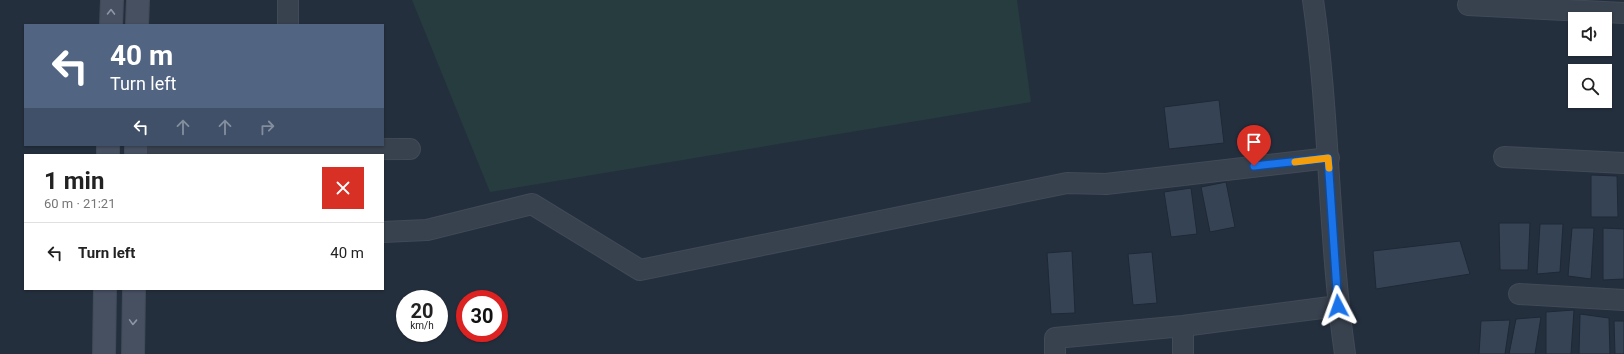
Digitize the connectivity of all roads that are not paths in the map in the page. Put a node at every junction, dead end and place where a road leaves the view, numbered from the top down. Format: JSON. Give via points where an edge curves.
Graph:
{"nodes":[{"id":1,"x":112,"y":0,"type":"edge"},
{"id":2,"x":138,"y":0,"type":"edge"},
{"id":3,"x":288,"y":0,"type":"edge"},
{"id":4,"x":1313,"y":0,"type":"edge"},
{"id":5,"x":1468,"y":5,"type":"dead end"},
{"id":6,"x":1624,"y":13,"type":"edge"},
{"id":7,"x":111,"y":24,"type":"edge"},
{"id":8,"x":137,"y":24,"type":"edge"},
{"id":9,"x":288,"y":24,"type":"edge"},
{"id":10,"x":288,"y":147,"type":"edge"},
{"id":11,"x":410,"y":149,"type":"dead end"},
{"id":12,"x":136,"y":150,"type":"edge"},
{"id":13,"x":1504,"y":157,"type":"dead end"},
{"id":14,"x":1328,"y":158,"type":"junction"},
{"id":15,"x":1624,"y":163,"type":"edge"},
{"id":16,"x":384,"y":232,"type":"edge"},
{"id":17,"x":105,"y":290,"type":"edge"},
{"id":18,"x":134,"y":290,"type":"edge"},
{"id":19,"x":1519,"y":294,"type":"dead end"},
{"id":20,"x":1624,"y":300,"type":"edge"},
{"id":21,"x":1338,"y":306,"type":"junction"},
{"id":22,"x":1183,"y":326,"type":"junction"},
{"id":23,"x":104,"y":354,"type":"edge"},
{"id":24,"x":132,"y":354,"type":"edge"},
{"id":25,"x":1055,"y":354,"type":"edge"},
{"id":26,"x":1183,"y":354,"type":"edge"},
{"id":27,"x":1345,"y":354,"type":"edge"}],
"edges":[{"from":7,"to":1,"type":"street","one_way":true},
{"from":2,"to":8,"type":"street"},
{"from":3,"to":9,"type":"street"},
{"from":4,"to":14,"type":"street"},
{"from":5,"to":6,"type":"street"},
{"from":10,"to":11,"type":"street"},
{"from":10,"to":12,"type":"street"},
{"from":13,"to":15,"type":"street"},
{"from":14,"to":16,"type":"street","via":[[1106,184],[1067,183],[640,270],[532,204],[427,230]]},
{"from":14,"to":21,"type":"street"},
{"from":17,"to":23,"type":"street"},
{"from":18,"to":24,"type":"street","one_way":true},
{"from":19,"to":20,"type":"street"},
{"from":21,"to":22,"type":"street"},
{"from":21,"to":27,"type":"street"},
{"from":22,"to":25,"type":"street","via":[[1055,338]]},
{"from":22,"to":26,"type":"street"}]}
